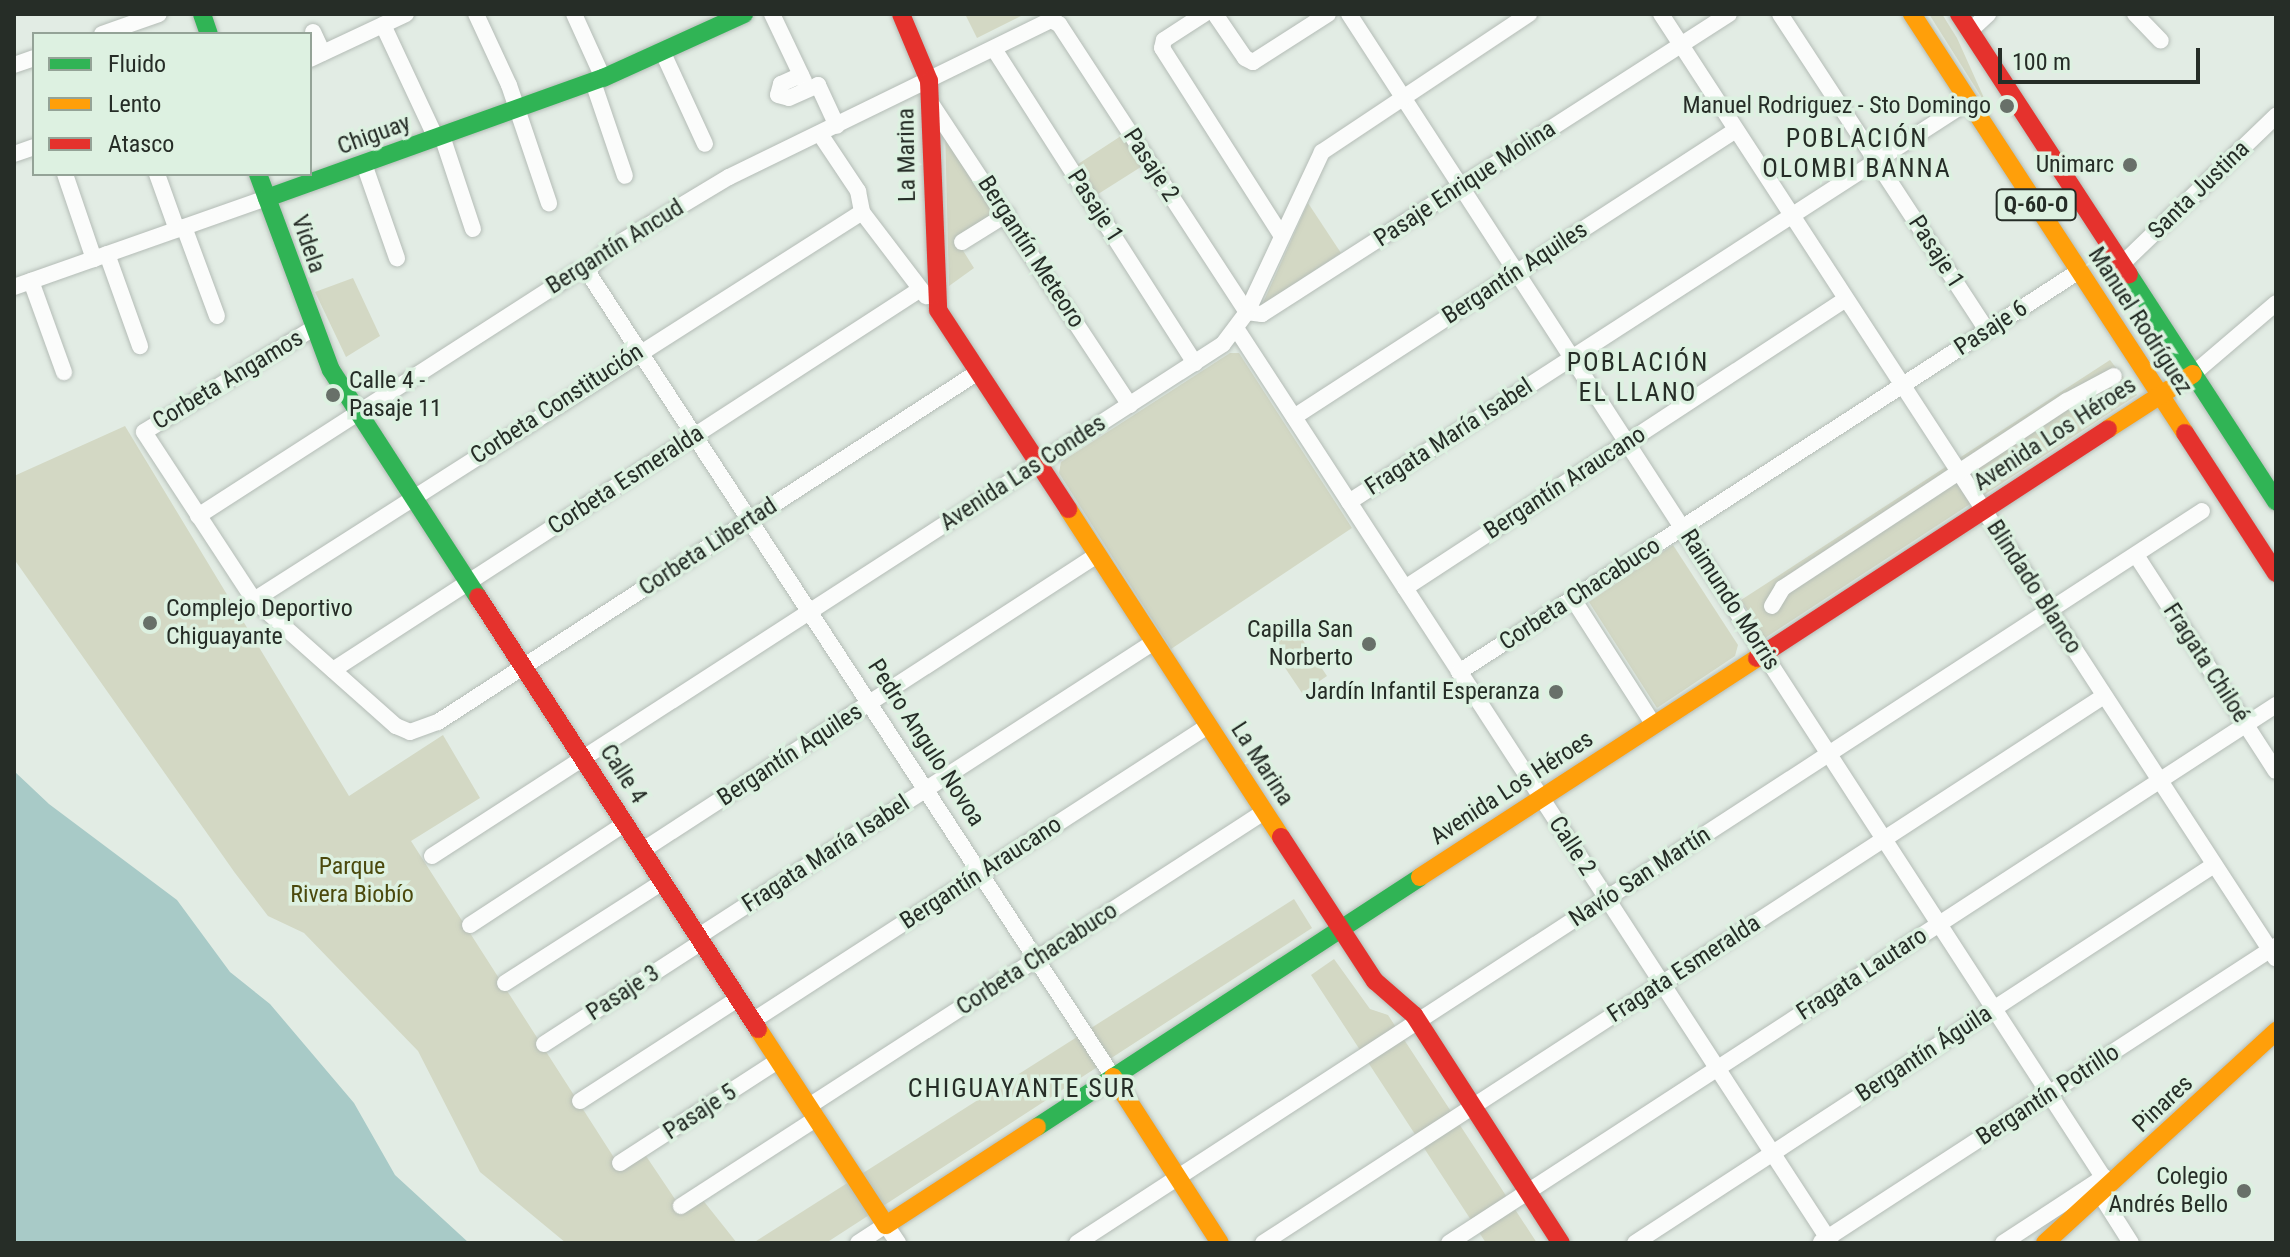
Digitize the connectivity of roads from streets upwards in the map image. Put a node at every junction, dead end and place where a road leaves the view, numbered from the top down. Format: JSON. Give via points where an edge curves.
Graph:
{"nodes":[{"id":1,"x":159,"y":14,"type":"edge"},
{"id":2,"x":406,"y":14,"type":"edge"},
{"id":3,"x":476,"y":14,"type":"edge"},
{"id":4,"x":574,"y":14,"type":"edge"},
{"id":5,"x":744,"y":14,"type":"edge"},
{"id":6,"x":772,"y":14,"type":"edge"},
{"id":7,"x":901,"y":14,"type":"edge"},
{"id":8,"x":1204,"y":14,"type":"edge"},
{"id":9,"x":1215,"y":14,"type":"edge"},
{"id":10,"x":1328,"y":14,"type":"edge"},
{"id":11,"x":1349,"y":14,"type":"edge"},
{"id":12,"x":1529,"y":14,"type":"edge"},
{"id":13,"x":1661,"y":14,"type":"edge"},
{"id":14,"x":1729,"y":14,"type":"edge"},
{"id":15,"x":1780,"y":14,"type":"edge"},
{"id":16,"x":1912,"y":14,"type":"edge"},
{"id":17,"x":1959,"y":14,"type":"edge"},
{"id":18,"x":1988,"y":14,"type":"edge"},
{"id":19,"x":2135,"y":14,"type":"edge"},
{"id":20,"x":1054,"y":20,"type":"joint"},
{"id":21,"x":383,"y":25,"type":"junction"},
{"id":22,"x":1970,"y":31,"type":"junction"},
{"id":23,"x":108,"y":32,"type":"edge"},
{"id":24,"x":313,"y":32,"type":"dead end"},
{"id":25,"x":2161,"y":41,"type":"dead end"},
{"id":26,"x":1681,"y":46,"type":"junction"},
{"id":27,"x":994,"y":49,"type":"junction"},
{"id":28,"x":663,"y":53,"type":"junction"},
{"id":29,"x":316,"y":56,"type":"edge"},
{"id":30,"x":598,"y":80,"type":"junction"},
{"id":31,"x":929,"y":81,"type":"junction"},
{"id":32,"x":1403,"y":97,"type":"junction"},
{"id":33,"x":1969,"y":101,"type":"junction"},
{"id":34,"x":930,"y":102,"type":"junction"},
{"id":35,"x":517,"y":109,"type":"junction"},
{"id":36,"x":2276,"y":116,"type":"edge"},
{"id":37,"x":837,"y":126,"type":"junction"},
{"id":38,"x":1736,"y":130,"type":"junction"},
{"id":39,"x":820,"y":134,"type":"junction"},
{"id":40,"x":439,"y":137,"type":"junction"},
{"id":41,"x":705,"y":144,"type":"dead end"},
{"id":42,"x":1876,"y":160,"type":"junction"},
{"id":43,"x":364,"y":164,"type":"junction"},
{"id":44,"x":66,"y":176,"type":"edge"},
{"id":45,"x":158,"y":176,"type":"edge"},
{"id":46,"x":259,"y":176,"type":"edge"},
{"id":47,"x":625,"y":176,"type":"dead end"},
{"id":48,"x":1462,"y":187,"type":"junction"},
{"id":49,"x":267,"y":198,"type":"junction"},
{"id":50,"x":549,"y":203,"type":"dead end"},
{"id":51,"x":862,"y":212,"type":"junction"},
{"id":52,"x":1007,"y":214,"type":"junction"},
{"id":53,"x":1792,"y":215,"type":"junction"},
{"id":54,"x":180,"y":228,"type":"junction"},
{"id":55,"x":473,"y":229,"type":"dead end"},
{"id":56,"x":1281,"y":235,"type":"junction"},
{"id":57,"x":962,"y":242,"type":"dead end"},
{"id":58,"x":101,"y":257,"type":"junction"},
{"id":59,"x":397,"y":258,"type":"dead end"},
{"id":60,"x":2122,"y":264,"type":"junction"},
{"id":61,"x":587,"y":271,"type":"junction"},
{"id":62,"x":2079,"y":271,"type":"junction"},
{"id":63,"x":1517,"y":272,"type":"junction"},
{"id":64,"x":31,"y":281,"type":"junction"},
{"id":65,"x":14,"y":287,"type":"edge"},
{"id":66,"x":927,"y":295,"type":"junction"},
{"id":67,"x":1846,"y":299,"type":"junction"},
{"id":68,"x":2276,"y":303,"type":"edge"},
{"id":69,"x":1247,"y":312,"type":"junction"},
{"id":70,"x":217,"y":316,"type":"dead end"},
{"id":71,"x":1236,"y":328,"type":"junction"},
{"id":72,"x":312,"y":329,"type":"junction"},
{"id":73,"x":1987,"y":330,"type":"junction"},
{"id":74,"x":140,"y":346,"type":"dead end"},
{"id":75,"x":642,"y":350,"type":"junction"},
{"id":76,"x":1572,"y":357,"type":"junction"},
{"id":77,"x":1195,"y":363,"type":"junction"},
{"id":78,"x":64,"y":372,"type":"dead end"},
{"id":79,"x":978,"y":372,"type":"junction"},
{"id":80,"x":2193,"y":374,"type":"junction"},
{"id":81,"x":2114,"y":376,"type":"dead end"},
{"id":82,"x":1902,"y":385,"type":"junction"},
{"id":83,"x":2160,"y":394,"type":"junction"},
{"id":84,"x":1130,"y":405,"type":"junction"},
{"id":85,"x":358,"y":412,"type":"junction"},
{"id":86,"x":1294,"y":417,"type":"junction"},
{"id":87,"x":697,"y":434,"type":"junction"},
{"id":88,"x":1627,"y":442,"type":"junction"},
{"id":89,"x":1038,"y":464,"type":"junction"},
{"id":90,"x":1958,"y":471,"type":"junction"},
{"id":91,"x":413,"y":497,"type":"junction"},
{"id":92,"x":2276,"y":501,"type":"edge"},
{"id":93,"x":1349,"y":502,"type":"junction"},
{"id":94,"x":1983,"y":510,"type":"junction"},
{"id":95,"x":2202,"y":511,"type":"dead end"},
{"id":96,"x":198,"y":516,"type":"junction"},
{"id":97,"x":752,"y":519,"type":"junction"},
{"id":98,"x":1683,"y":528,"type":"junction"},
{"id":99,"x":1097,"y":555,"type":"junction"},
{"id":100,"x":2136,"y":555,"type":"junction"},
{"id":101,"x":2276,"y":573,"type":"edge"},
{"id":102,"x":469,"y":582,"type":"junction"},
{"id":103,"x":1405,"y":588,"type":"junction"},
{"id":104,"x":1573,"y":599,"type":"junction"},
{"id":105,"x":254,"y":600,"type":"junction"},
{"id":106,"x":1772,"y":606,"type":"dead end"},
{"id":107,"x":812,"y":610,"type":"junction"},
{"id":108,"x":2049,"y":611,"type":"junction"},
{"id":109,"x":1154,"y":642,"type":"junction"},
{"id":110,"x":1764,"y":653,"type":"junction"},
{"id":111,"x":524,"y":666,"type":"junction"},
{"id":112,"x":333,"y":670,"type":"junction"},
{"id":113,"x":1459,"y":672,"type":"junction"},
{"id":114,"x":2104,"y":696,"type":"junction"},
{"id":115,"x":871,"y":702,"type":"junction"},
{"id":116,"x":2276,"y":705,"type":"edge"},
{"id":117,"x":2246,"y":724,"type":"junction"},
{"id":118,"x":1654,"y":725,"type":"junction"},
{"id":119,"x":1208,"y":726,"type":"junction"},
{"id":120,"x":1829,"y":754,"type":"junction"},
{"id":121,"x":584,"y":758,"type":"junction"},
{"id":122,"x":2276,"y":771,"type":"edge"},
{"id":123,"x":2159,"y":781,"type":"junction"},
{"id":124,"x":927,"y":789,"type":"junction"},
{"id":125,"x":1541,"y":798,"type":"junction"},
{"id":126,"x":1264,"y":812,"type":"junction"},
{"id":127,"x":626,"y":823,"type":"junction"},
{"id":128,"x":1884,"y":839,"type":"junction"},
{"id":129,"x":643,"y":850,"type":"junction"},
{"id":130,"x":432,"y":856,"type":"dead end"},
{"id":131,"x":2214,"y":865,"type":"junction"},
{"id":132,"x":981,"y":873,"type":"junction"},
{"id":133,"x":664,"y":881,"type":"junction"},
{"id":134,"x":1606,"y":899,"type":"junction"},
{"id":135,"x":1939,"y":924,"type":"junction"},
{"id":136,"x":470,"y":925,"type":"dead end"},
{"id":137,"x":1340,"y":929,"type":"junction"},
{"id":138,"x":701,"y":938,"type":"junction"},
{"id":139,"x":2274,"y":952,"type":"edge"},
{"id":140,"x":1037,"y":959,"type":"junction"},
{"id":141,"x":505,"y":983,"type":"dead end"},
{"id":142,"x":1662,"y":984,"type":"junction"},
{"id":143,"x":739,"y":998,"type":"junction"},
{"id":144,"x":1994,"y":1008,"type":"junction"},
{"id":145,"x":754,"y":1020,"type":"junction"},
{"id":146,"x":1418,"y":1021,"type":"junction"},
{"id":147,"x":2276,"y":1031,"type":"edge"},
{"id":148,"x":544,"y":1044,"type":"dead end"},
{"id":149,"x":779,"y":1060,"type":"junction"},
{"id":150,"x":1717,"y":1068,"type":"junction"},
{"id":151,"x":1113,"y":1077,"type":"junction"},
{"id":152,"x":2050,"y":1093,"type":"junction"},
{"id":153,"x":580,"y":1101,"type":"dead end"},
{"id":154,"x":1473,"y":1107,"type":"junction"},
{"id":155,"x":813,"y":1112,"type":"junction"},
{"id":156,"x":1773,"y":1153,"type":"junction"},
{"id":157,"x":620,"y":1163,"type":"dead end"},
{"id":158,"x":1178,"y":1177,"type":"junction"},
{"id":159,"x":2105,"y":1186,"type":"junction"},
{"id":160,"x":1528,"y":1192,"type":"junction"},
{"id":161,"x":681,"y":1206,"type":"dead end"},
{"id":162,"x":886,"y":1225,"type":"junction"},
{"id":163,"x":1826,"y":1241,"type":"edge"},
{"id":164,"x":858,"y":1243,"type":"edge"},
{"id":165,"x":898,"y":1243,"type":"edge"},
{"id":166,"x":1077,"y":1243,"type":"edge"},
{"id":167,"x":1220,"y":1243,"type":"edge"},
{"id":168,"x":1263,"y":1243,"type":"edge"},
{"id":169,"x":1449,"y":1243,"type":"edge"},
{"id":170,"x":1561,"y":1243,"type":"edge"},
{"id":171,"x":1635,"y":1243,"type":"edge"},
{"id":172,"x":2003,"y":1243,"type":"edge"},
{"id":173,"x":2045,"y":1243,"type":"edge"},
{"id":174,"x":2131,"y":1243,"type":"edge"}],
"edges":[{"from":1,"to":23,"type":"street"},
{"from":2,"to":21,"type":"street"},
{"from":3,"to":35,"type":"street"},
{"from":4,"to":30,"type":"street"},
{"from":5,"to":28,"type":"street","name":"Chiguay"},
{"from":6,"to":37,"type":"street","via":[[805,82],[818,85]]},
{"from":7,"to":31,"type":"street","name":"La Marina"},
{"from":8,"to":56,"type":"street","via":[[1161,43]]},
{"from":9,"to":10,"type":"street","via":[[1250,62]]},
{"from":11,"to":32,"type":"street","name":"Raimundo Morris"},
{"from":12,"to":32,"type":"street","name":"Avenida Las Condes"},
{"from":13,"to":26,"type":"street","name":"Blindado Blanco"},
{"from":14,"to":26,"type":"street","name":"Pasaje Enrique Molina"},
{"from":15,"to":42,"type":"street","name":"Pasaje 1"},
{"from":16,"to":33,"type":"street","name":"Manuel Rodríguez","number":"Q-60-O"},
{"from":17,"to":22,"type":"street","name":"Manuel Rodríguez","number":"Q-60-O"},
{"from":18,"to":22,"type":"street"},
{"from":19,"to":25,"type":"street"},
{"from":20,"to":27,"type":"street","name":"Bergantín Ancud"},
{"from":20,"to":69,"type":"street","name":"Pasaje 2"},
{"from":21,"to":29,"type":"street"},
{"from":21,"to":40,"type":"street"},
{"from":22,"to":60,"type":"street","name":"Manuel Rodríguez","number":"Q-60-O"},
{"from":24,"to":29,"type":"street"},
{"from":26,"to":38,"type":"street","name":"Blindado Blanco"},
{"from":26,"to":48,"type":"street","name":"Pasaje Enrique Molina"},
{"from":27,"to":31,"type":"street","name":"Bergantín Ancud"},
{"from":27,"to":77,"type":"street","name":"Pasaje 1"},
{"from":28,"to":30,"type":"street","name":"Chiguay"},
{"from":28,"to":41,"type":"street"},
{"from":30,"to":35,"type":"street","name":"Chiguay"},
{"from":30,"to":47,"type":"street"},
{"from":31,"to":34,"type":"street","name":"La Marina"},
{"from":31,"to":37,"type":"street","name":"Bergantín Ancud"},
{"from":32,"to":48,"type":"street","name":"Raimundo Morris"},
{"from":32,"to":56,"type":"street","name":"Avenida Las Condes","via":[[1322,152]]},
{"from":33,"to":42,"type":"street"},
{"from":33,"to":62,"type":"street","name":"Manuel Rodríguez","number":"Q-60-O"},
{"from":34,"to":52,"type":"street","name":"Bergantín Meteoro"},
{"from":34,"to":66,"type":"street","name":"La Marina"},
{"from":35,"to":40,"type":"street","name":"Chiguay"},
{"from":35,"to":50,"type":"street"},
{"from":36,"to":60,"type":"street","name":"Santa Justina"},
{"from":37,"to":39,"type":"street","name":"Bergantín Ancud"},
{"from":38,"to":53,"type":"street","name":"Blindado Blanco"},
{"from":38,"to":63,"type":"street","name":"Bergantín Aquiles"},
{"from":39,"to":51,"type":"street","name":"La Marina","via":[[858,191]]},
{"from":39,"to":61,"type":"street","name":"Bergantín Ancud","via":[[716,184],[609,249]]},
{"from":40,"to":43,"type":"street","name":"Chiguay"},
{"from":40,"to":55,"type":"street"},
{"from":42,"to":53,"type":"street"},
{"from":42,"to":73,"type":"street","name":"Pasaje 1"},
{"from":43,"to":49,"type":"street","name":"Chiguay"},
{"from":43,"to":59,"type":"street"},
{"from":44,"to":58,"type":"street"},
{"from":45,"to":54,"type":"street"},
{"from":46,"to":49,"type":"street","name":"Videla"},
{"from":48,"to":63,"type":"street","name":"Raimundo Morris"},
{"from":48,"to":69,"type":"street","name":"Pasaje Enrique Molina","via":[[1267,311]]},
{"from":49,"to":54,"type":"street","name":"Chiguay"},
{"from":49,"to":72,"type":"street","name":"Videla"},
{"from":51,"to":66,"type":"street","name":"La Marina"},
{"from":51,"to":75,"type":"street","name":"Corbeta Constitución"},
{"from":52,"to":57,"type":"street"},
{"from":52,"to":84,"type":"street","name":"Bergantín Meteoro"},
{"from":53,"to":67,"type":"street","name":"Blindado Blanco"},
{"from":53,"to":76,"type":"street","name":"Fragata María Isabel"},
{"from":54,"to":58,"type":"street","name":"Chiguay"},
{"from":54,"to":70,"type":"street"},
{"from":56,"to":69,"type":"street","name":"Avenida Las Condes"},
{"from":58,"to":64,"type":"street","name":"Chiguay"},
{"from":58,"to":74,"type":"street"},
{"from":60,"to":80,"type":"street","name":"Manuel Rodríguez","number":"Q-60-O"},
{"from":61,"to":75,"type":"street","name":"Pedro Angulo Novoa"},
{"from":61,"to":85,"type":"street","name":"Bergantín Ancud","via":[[576,272]]},
{"from":62,"to":73,"type":"street","name":"Pasaje 6"},
{"from":62,"to":83,"type":"street","name":"Manuel Rodríguez","number":"Q-60-O"},
{"from":63,"to":76,"type":"street","name":"Raimundo Morris"},
{"from":63,"to":86,"type":"street","name":"Bergantín Aquiles"},
{"from":64,"to":65,"type":"street","name":"Chiguay"},
{"from":64,"to":78,"type":"street"},
{"from":66,"to":79,"type":"street","name":"La Marina"},
{"from":66,"to":87,"type":"street","name":"Corbeta Esmeralda"},
{"from":67,"to":82,"type":"street","name":"Blindado Blanco"},
{"from":67,"to":88,"type":"street","name":"Bergantín Araucano"},
{"from":68,"to":80,"type":"street"},
{"from":69,"to":71,"type":"street","name":"Avenida Las Condes"},
{"from":71,"to":77,"type":"street","name":"Avenida Las Condes"},
{"from":71,"to":86,"type":"street","name":"Calle 2"},
{"from":72,"to":85,"type":"street","name":"Calle 4"},
{"from":72,"to":96,"type":"street","name":"Corbeta Angamos","via":[[144,432]]},
{"from":73,"to":82,"type":"street","name":"Pasaje 6"},
{"from":75,"to":87,"type":"street","name":"Pedro Angulo Novoa"},
{"from":75,"to":91,"type":"street","name":"Corbeta Constitución"},
{"from":76,"to":88,"type":"street","name":"Raimundo Morris"},
{"from":76,"to":93,"type":"street","name":"Fragata María Isabel"},
{"from":77,"to":84,"type":"street","name":"Avenida Las Condes"},
{"from":79,"to":89,"type":"street","name":"La Marina"},
{"from":79,"to":97,"type":"street","name":"Corbeta Libertad"},
{"from":80,"to":83,"type":"street","name":"Avenida Los Héroes"},
{"from":80,"to":92,"type":"street","name":"Manuel Rodríguez","number":"Q-60-O"},
{"from":81,"to":90,"type":"street","name":"Avenida Los Héroes"},
{"from":82,"to":90,"type":"street","name":"Blindado Blanco"},
{"from":82,"to":98,"type":"street","name":"Corbeta Chacabuco"},
{"from":83,"to":94,"type":"street","name":"Avenida Los Héroes"},
{"from":83,"to":101,"type":"street","name":"Manuel Rodríguez","number":"Q-60-O"},
{"from":84,"to":89,"type":"street","name":"Avenida Las Condes"},
{"from":85,"to":91,"type":"street","name":"Calle 4"},
{"from":85,"to":96,"type":"street","name":"Bergantín Ancud"},
{"from":86,"to":93,"type":"street","name":"Calle 2"},
{"from":87,"to":97,"type":"street","name":"Pedro Angulo Novoa"},
{"from":87,"to":102,"type":"street","name":"Corbeta Esmeralda"},
{"from":88,"to":98,"type":"street","name":"Raimundo Morris"},
{"from":88,"to":103,"type":"street","name":"Bergantín Araucano"},
{"from":89,"to":99,"type":"street","name":"La Marina"},
{"from":89,"to":107,"type":"street","name":"Avenida Las Condes"},
{"from":90,"to":94,"type":"street","name":"Blindado Blanco"},
{"from":90,"to":106,"type":"street","name":"Avenida Los Héroes","via":[[1783,588]]},
{"from":91,"to":102,"type":"street","name":"Calle 4"},
{"from":91,"to":105,"type":"street","name":"Corbeta Constitución"},
{"from":93,"to":103,"type":"street","name":"Calle 2"},
{"from":94,"to":108,"type":"street","name":"Blindado Blanco"},
{"from":94,"to":110,"type":"street","name":"Avenida Los Héroes"},
{"from":95,"to":100,"type":"street","name":"Navío San Martín"},
{"from":96,"to":105,"type":"street"},
{"from":97,"to":107,"type":"street","name":"Pedro Angulo Novoa"},
{"from":97,"to":111,"type":"street","name":"Corbeta Libertad"},
{"from":98,"to":104,"type":"street","name":"Corbeta Chacabuco"},
{"from":98,"to":110,"type":"street","name":"Raimundo Morris"},
{"from":99,"to":109,"type":"street","name":"La Marina"},
{"from":99,"to":115,"type":"street","name":"Bergantín Aquiles"},
{"from":100,"to":108,"type":"street","name":"Navío San Martín"},
{"from":100,"to":117,"type":"street","name":"Fragata Chiloé"},
{"from":102,"to":111,"type":"street","name":"Calle 4"},
{"from":102,"to":112,"type":"street","name":"Corbeta Esmeralda"},
{"from":103,"to":113,"type":"street","name":"Calle 2"},
{"from":104,"to":113,"type":"street","name":"Corbeta Chacabuco"},
{"from":104,"to":118,"type":"street"},
{"from":105,"to":112,"type":"street"},
{"from":107,"to":115,"type":"street","name":"Pedro Angulo Novoa"},
{"from":107,"to":121,"type":"street","name":"Avenida Las Condes"},
{"from":108,"to":114,"type":"street","name":"Blindado Blanco"},
{"from":108,"to":120,"type":"street","name":"Navío San Martín"},
{"from":109,"to":119,"type":"street","name":"La Marina"},
{"from":109,"to":124,"type":"street","name":"Fragata María Isabel"},
{"from":110,"to":118,"type":"street","name":"Avenida Los Héroes"},
{"from":110,"to":120,"type":"street","name":"Raimundo Morris"},
{"from":111,"to":112,"type":"street","name":"Corbeta Libertad","via":[[417,732],[400,729]]},
{"from":111,"to":121,"type":"street","name":"Calle 4"},
{"from":113,"to":125,"type":"street","name":"Calle 2"},
{"from":114,"to":123,"type":"street","name":"Blindado Blanco"},
{"from":114,"to":128,"type":"street","name":"Fragata Esmeralda"},
{"from":115,"to":124,"type":"street","name":"Pedro Angulo Novoa"},
{"from":115,"to":129,"type":"street","name":"Bergantín Aquiles"},
{"from":116,"to":117,"type":"street","name":"Fragata Lautaro"},
{"from":117,"to":122,"type":"street","name":"Fragata Chiloé"},
{"from":117,"to":123,"type":"street","name":"Fragata Lautaro"},
{"from":118,"to":125,"type":"street","name":"Avenida Los Héroes"},
{"from":119,"to":126,"type":"street","name":"La Marina"},
{"from":119,"to":132,"type":"street","name":"Bergantín Araucano"},
{"from":120,"to":128,"type":"street","name":"Raimundo Morris"},
{"from":120,"to":134,"type":"street","name":"Navío San Martín"},
{"from":121,"to":127,"type":"street","name":"Calle 4"},
{"from":121,"to":130,"type":"street","name":"Avenida Las Condes"},
{"from":123,"to":131,"type":"street","name":"Blindado Blanco"},
{"from":123,"to":135,"type":"street","name":"Fragata Lautaro"},
{"from":124,"to":132,"type":"street","name":"Pedro Angulo Novoa"},
{"from":124,"to":138,"type":"street","name":"Fragata María Isabel"},
{"from":125,"to":134,"type":"street","name":"Calle 2"},
{"from":125,"to":137,"type":"street","name":"Avenida Los Héroes"},
{"from":126,"to":137,"type":"street","name":"La Marina"},
{"from":126,"to":140,"type":"street","name":"Corbeta Chacabuco"},
{"from":127,"to":129,"type":"street","name":"Calle 4"},
{"from":127,"to":136,"type":"street"},
{"from":128,"to":135,"type":"street","name":"Raimundo Morris"},
{"from":128,"to":142,"type":"street","name":"Fragata Esmeralda"},
{"from":129,"to":133,"type":"street","name":"Calle 4"},
{"from":131,"to":139,"type":"street","name":"Blindado Blanco"},
{"from":131,"to":144,"type":"street","name":"Bergantín Águila"},
{"from":132,"to":140,"type":"street","name":"Pedro Angulo Novoa"},
{"from":132,"to":145,"type":"street","name":"Bergantín Araucano"},
{"from":133,"to":138,"type":"street","name":"Calle 4"},
{"from":133,"to":141,"type":"street"},
{"from":134,"to":142,"type":"street","name":"Calle 2"},
{"from":134,"to":146,"type":"street","name":"Navío San Martín"},
{"from":135,"to":144,"type":"street","name":"Raimundo Morris"},
{"from":135,"to":150,"type":"street","name":"Fragata Lautaro"},
{"from":137,"to":146,"type":"street","name":"La Marina","via":[[1379,987]]},
{"from":137,"to":151,"type":"street","name":"Avenida Los Héroes"},
{"from":138,"to":143,"type":"street","name":"Calle 4"},
{"from":138,"to":148,"type":"street","name":"Pasaje 3"},
{"from":139,"to":152,"type":"street","name":"Bergantín Potrillo"},
{"from":140,"to":151,"type":"street","name":"Pedro Angulo Novoa"},
{"from":140,"to":155,"type":"street","name":"Corbeta Chacabuco"},
{"from":142,"to":150,"type":"street","name":"Calle 2"},
{"from":142,"to":154,"type":"street","name":"Fragata Esmeralda"},
{"from":143,"to":145,"type":"street","name":"Calle 4"},
{"from":143,"to":153,"type":"street"},
{"from":144,"to":152,"type":"street","name":"Raimundo Morris"},
{"from":144,"to":156,"type":"street","name":"Bergantín Águila"},
{"from":145,"to":149,"type":"street","name":"Calle 4"},
{"from":146,"to":154,"type":"street","name":"La Marina"},
{"from":146,"to":158,"type":"street","name":"Navío San Martín"},
{"from":147,"to":159,"type":"street","name":"Pinares"},
{"from":149,"to":155,"type":"street","name":"Calle 4"},
{"from":149,"to":157,"type":"street","name":"Pasaje 5"},
{"from":150,"to":156,"type":"street","name":"Calle 2"},
{"from":150,"to":160,"type":"street","name":"Fragata Lautaro"},
{"from":151,"to":158,"type":"street","name":"Pedro Angulo Novoa"},
{"from":151,"to":162,"type":"street","name":"Avenida Los Héroes"},
{"from":152,"to":159,"type":"street","name":"Raimundo Morris"},
{"from":152,"to":163,"type":"street","name":"Bergantín Potrillo"},
{"from":154,"to":160,"type":"street","name":"La Marina"},
{"from":154,"to":168,"type":"street","name":"Fragata Esmeralda"},
{"from":155,"to":161,"type":"street"},
{"from":155,"to":162,"type":"street","name":"Calle 4"},
{"from":156,"to":163,"type":"street","name":"Calle 2"},
{"from":156,"to":171,"type":"street","name":"Bergantín Águila"},
{"from":158,"to":166,"type":"street","name":"Navío San Martín"},
{"from":158,"to":167,"type":"street","name":"Pedro Angulo Novoa"},
{"from":159,"to":172,"type":"street"},
{"from":159,"to":173,"type":"street","name":"Pinares"},
{"from":159,"to":174,"type":"street","name":"Raimundo Morris"},
{"from":160,"to":169,"type":"street","name":"Fragata Lautaro"},
{"from":160,"to":170,"type":"street","name":"La Marina"},
{"from":162,"to":164,"type":"street","name":"Avenida Los Héroes"},
{"from":162,"to":165,"type":"street","name":"Calle 4"}]}
